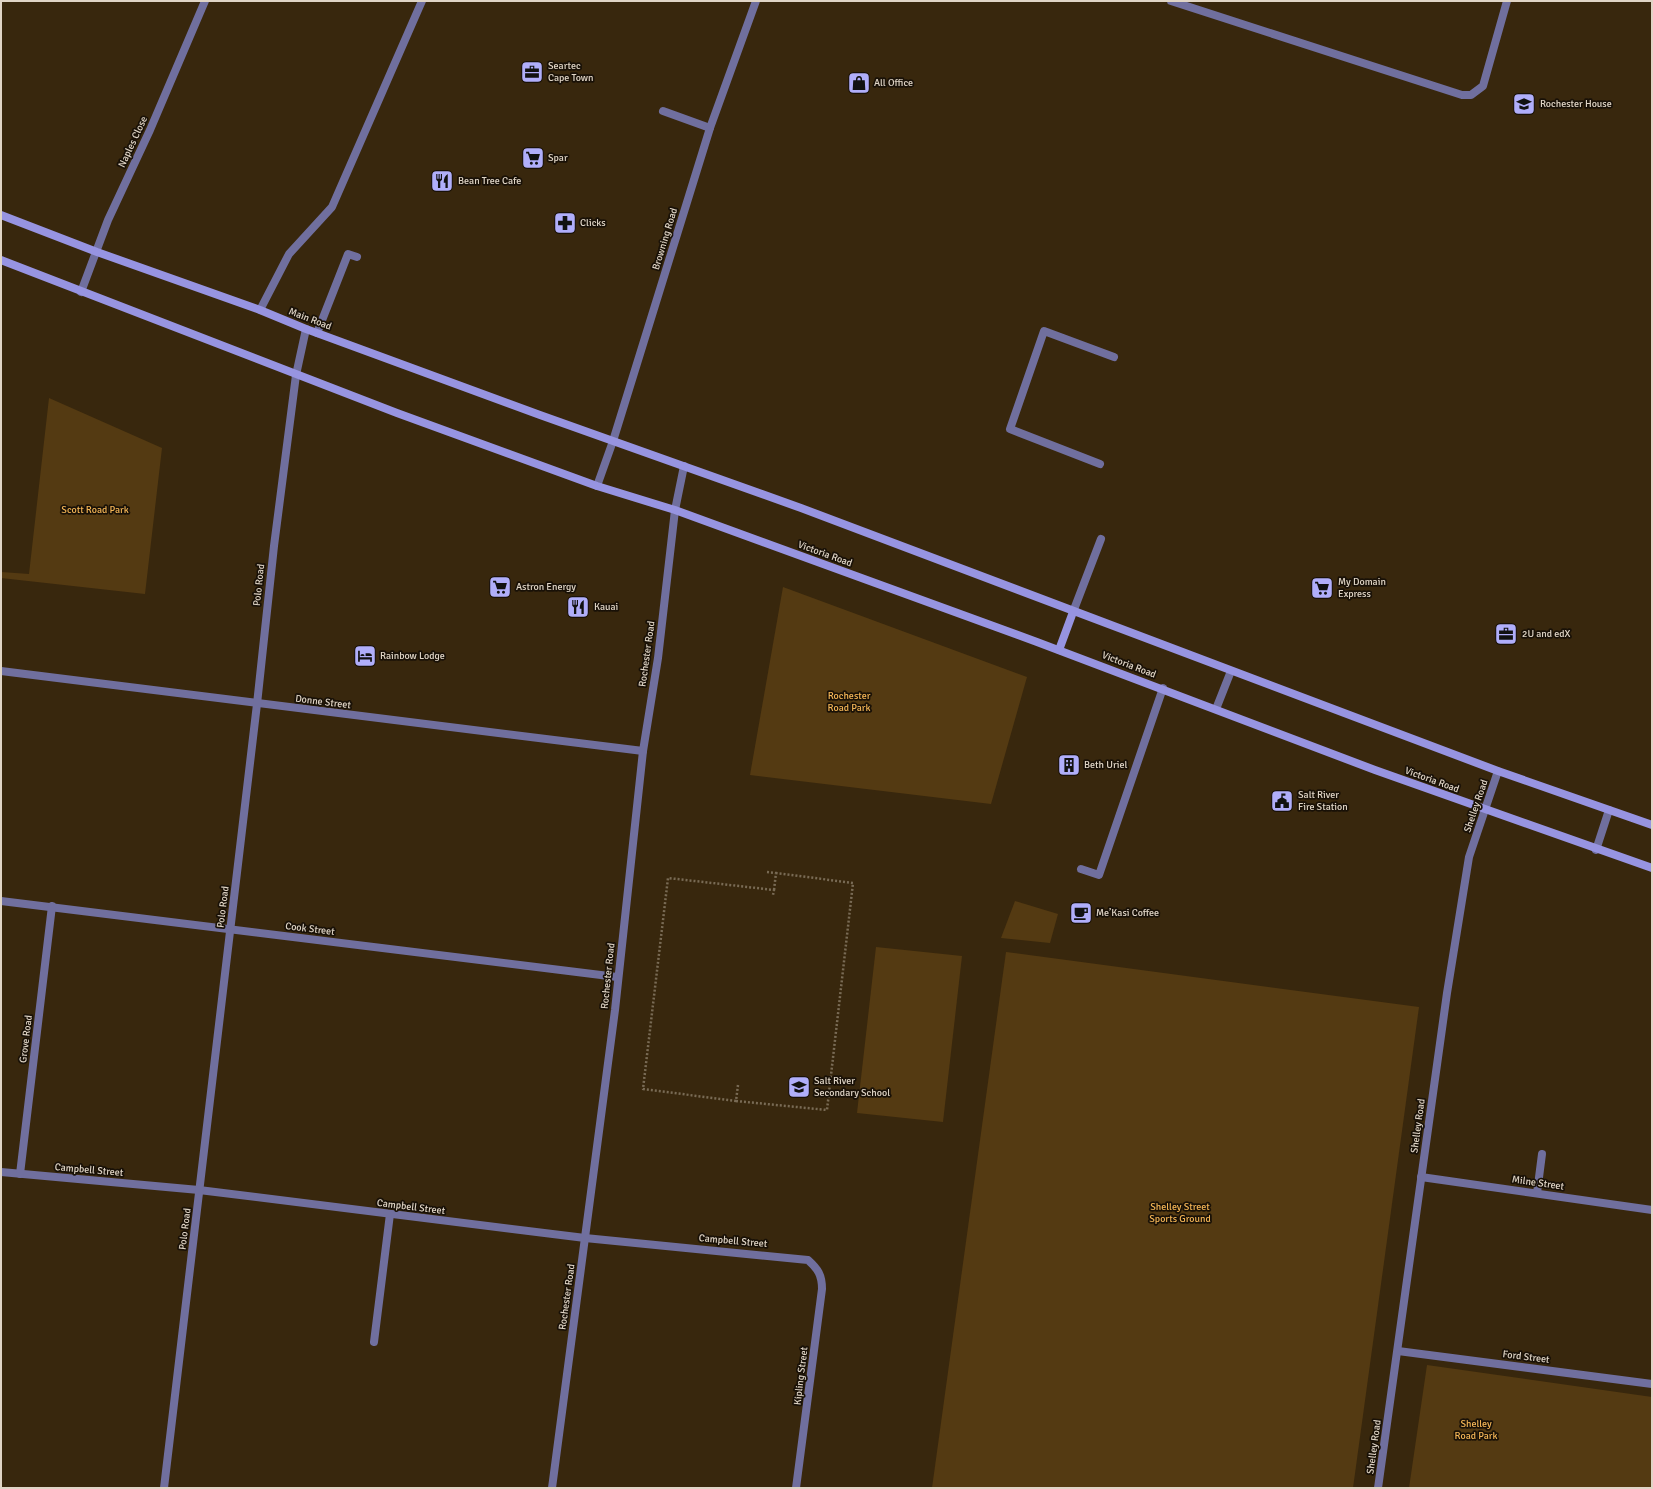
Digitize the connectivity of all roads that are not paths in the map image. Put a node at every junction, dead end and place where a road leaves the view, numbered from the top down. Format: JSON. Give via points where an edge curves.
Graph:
{"nodes":[{"id":1,"x":205,"y":1,"type":"edge"},
{"id":2,"x":422,"y":1,"type":"edge"},
{"id":3,"x":756,"y":1,"type":"edge"},
{"id":4,"x":1171,"y":1,"type":"edge"},
{"id":5,"x":1507,"y":1,"type":"edge"},
{"id":6,"x":663,"y":111,"type":"dead end"},
{"id":7,"x":710,"y":128,"type":"junction"},
{"id":8,"x":1,"y":215,"type":"edge"},
{"id":9,"x":97,"y":252,"type":"junction"},
{"id":10,"x":357,"y":257,"type":"dead end"},
{"id":11,"x":1,"y":260,"type":"edge"},
{"id":12,"x":81,"y":292,"type":"junction"},
{"id":13,"x":260,"y":310,"type":"junction"},
{"id":14,"x":306,"y":329,"type":"junction"},
{"id":15,"x":317,"y":333,"type":"junction"},
{"id":16,"x":1114,"y":357,"type":"dead end"},
{"id":17,"x":296,"y":375,"type":"junction"},
{"id":18,"x":613,"y":441,"type":"junction"},
{"id":19,"x":1100,"y":464,"type":"dead end"},
{"id":20,"x":684,"y":466,"type":"junction"},
{"id":21,"x":597,"y":486,"type":"junction"},
{"id":22,"x":675,"y":510,"type":"junction"},
{"id":23,"x":1101,"y":539,"type":"dead end"},
{"id":24,"x":1073,"y":612,"type":"junction"},
{"id":25,"x":1059,"y":650,"type":"junction"},
{"id":26,"x":1,"y":671,"type":"edge"},
{"id":27,"x":1231,"y":671,"type":"junction"},
{"id":28,"x":1163,"y":688,"type":"junction"},
{"id":29,"x":257,"y":704,"type":"junction"},
{"id":30,"x":1216,"y":709,"type":"junction"},
{"id":31,"x":643,"y":751,"type":"junction"},
{"id":32,"x":1498,"y":771,"type":"junction"},
{"id":33,"x":1485,"y":810,"type":"junction"},
{"id":34,"x":1609,"y":810,"type":"junction"},
{"id":35,"x":1652,"y":825,"type":"edge"},
{"id":36,"x":1596,"y":850,"type":"junction"},
{"id":37,"x":1652,"y":868,"type":"edge"},
{"id":38,"x":1081,"y":869,"type":"dead end"},
{"id":39,"x":1,"y":901,"type":"edge"},
{"id":40,"x":52,"y":906,"type":"junction"},
{"id":41,"x":230,"y":929,"type":"junction"},
{"id":42,"x":617,"y":977,"type":"junction"},
{"id":43,"x":1542,"y":1154,"type":"dead end"},
{"id":44,"x":1,"y":1172,"type":"edge"},
{"id":45,"x":20,"y":1174,"type":"junction"},
{"id":46,"x":1421,"y":1177,"type":"junction"},
{"id":47,"x":199,"y":1190,"type":"junction"},
{"id":48,"x":1537,"y":1193,"type":"junction"},
{"id":49,"x":1652,"y":1210,"type":"edge"},
{"id":50,"x":390,"y":1214,"type":"junction"},
{"id":51,"x":585,"y":1238,"type":"junction"},
{"id":52,"x":816,"y":1267,"type":"joint"},
{"id":53,"x":374,"y":1342,"type":"dead end"},
{"id":54,"x":1398,"y":1350,"type":"junction"},
{"id":55,"x":1652,"y":1384,"type":"edge"},
{"id":56,"x":164,"y":1488,"type":"edge"},
{"id":57,"x":552,"y":1488,"type":"edge"},
{"id":58,"x":796,"y":1488,"type":"edge"},
{"id":59,"x":1378,"y":1488,"type":"edge"}],
"edges":[{"from":1,"to":9,"type":"street","name":"Naples Close","via":[[108,220]]},
{"from":2,"to":13,"type":"street","via":[[332,207],[289,254]]},
{"from":3,"to":7,"type":"street","name":"Browning Road"},
{"from":4,"to":5,"type":"street","via":[[1471,96],[1483,86]]},
{"from":6,"to":7,"type":"street"},
{"from":7,"to":18,"type":"street","name":"Browning Road"},
{"from":8,"to":9,"type":"main road","name":"Main Road"},
{"from":9,"to":12,"type":"street","name":"Naples Close"},
{"from":9,"to":13,"type":"main road","name":"Main Road"},
{"from":10,"to":15,"type":"street","via":[[348,254]]},
{"from":11,"to":12,"type":"main road"},
{"from":12,"to":17,"type":"main road"},
{"from":13,"to":14,"type":"main road","name":"Main Road"},
{"from":14,"to":15,"type":"main road","name":"Main Road"},
{"from":14,"to":17,"type":"street","name":"Polo Road"},
{"from":15,"to":18,"type":"main road","name":"Main Road"},
{"from":16,"to":19,"type":"street","via":[[1044,331],[1010,429]]},
{"from":17,"to":21,"type":"main road"},
{"from":17,"to":29,"type":"street","name":"Polo Road"},
{"from":18,"to":20,"type":"main road"},
{"from":18,"to":21,"type":"street","name":"Browning Road"},
{"from":20,"to":22,"type":"street","name":"Rochester Road"},
{"from":20,"to":24,"type":"main road"},
{"from":21,"to":22,"type":"main road","name":"Victoria Road"},
{"from":22,"to":25,"type":"main road","name":"Victoria Road"},
{"from":22,"to":31,"type":"street","name":"Rochester Road","via":[[658,658]]},
{"from":23,"to":24,"type":"street"},
{"from":24,"to":25,"type":"main road"},
{"from":24,"to":27,"type":"main road"},
{"from":25,"to":28,"type":"main road","name":"Victoria Road"},
{"from":26,"to":29,"type":"street","name":"Donne Street"},
{"from":27,"to":30,"type":"street"},
{"from":27,"to":32,"type":"main road"},
{"from":28,"to":30,"type":"main road","name":"Victoria Road"},
{"from":28,"to":38,"type":"street","via":[[1099,875]]},
{"from":29,"to":31,"type":"street","name":"Donne Street"},
{"from":29,"to":41,"type":"street","name":"Polo Road"},
{"from":30,"to":33,"type":"main road","name":"Victoria Road"},
{"from":31,"to":42,"type":"street","name":"Rochester Road"},
{"from":32,"to":33,"type":"street","name":"Shelley Road"},
{"from":32,"to":34,"type":"main road"},
{"from":33,"to":36,"type":"main road","name":"Victoria Road"},
{"from":33,"to":46,"type":"street","name":"Shelley Road","via":[[1469,857]]},
{"from":34,"to":35,"type":"main road"},
{"from":34,"to":36,"type":"street"},
{"from":36,"to":37,"type":"main road","name":"Victoria Road"},
{"from":39,"to":40,"type":"street","name":"Cook Street"},
{"from":40,"to":41,"type":"street","name":"Cook Street"},
{"from":40,"to":45,"type":"street","name":"Grove Road"},
{"from":41,"to":42,"type":"street","name":"Cook Street"},
{"from":41,"to":47,"type":"street","name":"Polo Road"},
{"from":42,"to":51,"type":"street","name":"Rochester Road","via":[[615,1010]]},
{"from":43,"to":48,"type":"street"},
{"from":44,"to":45,"type":"street","name":"Campbell Street"},
{"from":45,"to":47,"type":"street","name":"Campbell Street"},
{"from":46,"to":48,"type":"street","name":"Milne Street"},
{"from":46,"to":54,"type":"street","name":"Shelley Road"},
{"from":47,"to":50,"type":"street","name":"Campbell Street"},
{"from":47,"to":56,"type":"street","name":"Polo Road"},
{"from":48,"to":49,"type":"street","name":"Milne Street"},
{"from":50,"to":51,"type":"street","name":"Campbell Street"},
{"from":50,"to":53,"type":"street"},
{"from":51,"to":52,"type":"street","name":"Campbell Street","via":[[796,1257],[808,1260]]},
{"from":51,"to":57,"type":"street","name":"Rochester Road"},
{"from":52,"to":58,"type":"street","name":"Kipling Street","via":[[822,1277],[822,1289]]},
{"from":54,"to":55,"type":"street","name":"Ford Street"},
{"from":54,"to":59,"type":"street","name":"Shelley Road"}]}
